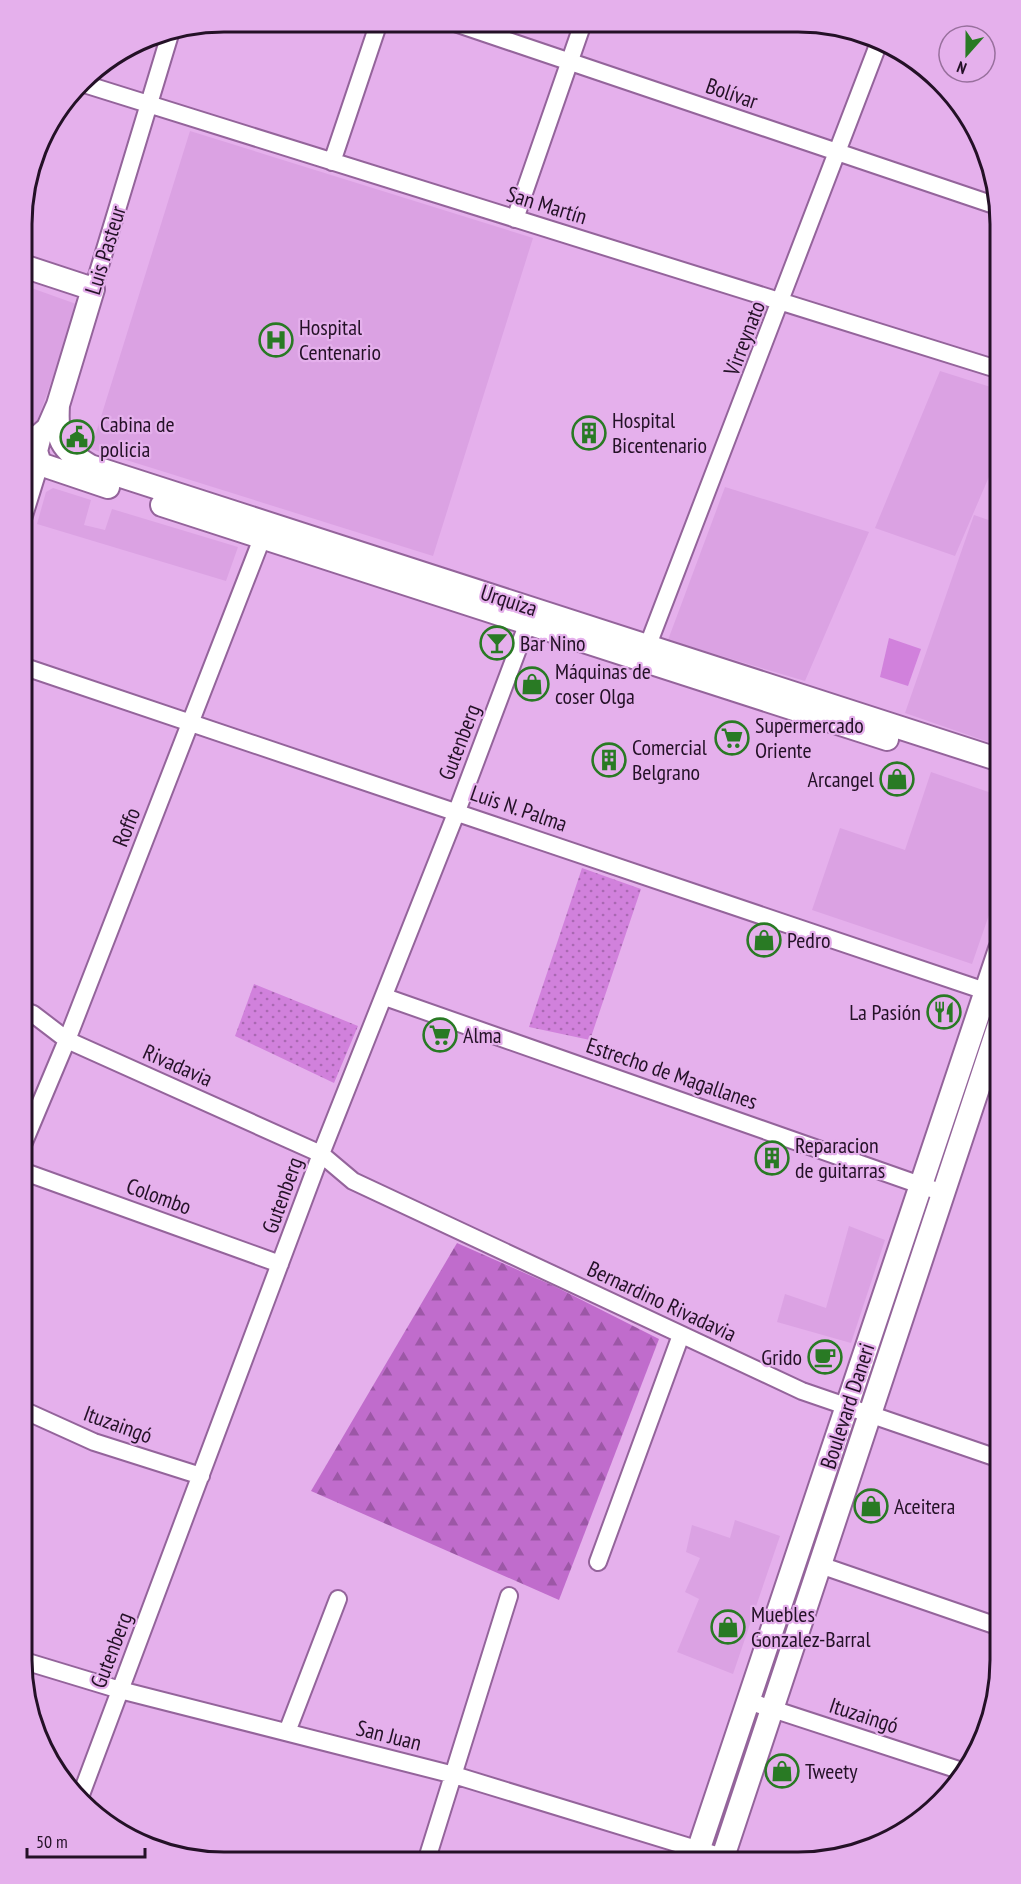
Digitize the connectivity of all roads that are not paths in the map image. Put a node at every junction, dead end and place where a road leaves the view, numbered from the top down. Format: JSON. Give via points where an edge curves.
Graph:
{"nodes":[{"id":1,"x":376,"y":32,"type":"edge"},
{"id":2,"x":481,"y":32,"type":"edge"},
{"id":3,"x":579,"y":32,"type":"edge"},
{"id":4,"x":168,"y":40,"type":"edge"},
{"id":5,"x":877,"y":49,"type":"edge"},
{"id":6,"x":569,"y":62,"type":"junction"},
{"id":7,"x":90,"y":86,"type":"edge"},
{"id":8,"x":148,"y":105,"type":"junction"},
{"id":9,"x":837,"y":152,"type":"junction"},
{"id":10,"x":332,"y":162,"type":"junction"},
{"id":11,"x":988,"y":203,"type":"edge"},
{"id":12,"x":514,"y":219,"type":"junction"},
{"id":13,"x":32,"y":269,"type":"edge"},
{"id":14,"x":93,"y":289,"type":"junction"},
{"id":15,"x":782,"y":302,"type":"junction"},
{"id":16,"x":990,"y":366,"type":"edge"},
{"id":17,"x":58,"y":405,"type":"junction"},
{"id":18,"x":32,"y":459,"type":"edge"},
{"id":19,"x":32,"y":461,"type":"edge"},
{"id":20,"x":265,"y":530,"type":"junction"},
{"id":21,"x":530,"y":616,"type":"junction"},
{"id":22,"x":648,"y":645,"type":"junction"},
{"id":23,"x":32,"y":669,"type":"edge"},
{"id":24,"x":191,"y":722,"type":"junction"},
{"id":25,"x":990,"y":757,"type":"edge"},
{"id":26,"x":990,"y":771,"type":"edge"},
{"id":27,"x":457,"y":811,"type":"junction"},
{"id":28,"x":989,"y":992,"type":"edge"},
{"id":29,"x":385,"y":997,"type":"junction"},
{"id":30,"x":989,"y":1002,"type":"edge"},
{"id":31,"x":32,"y":1014,"type":"edge"},
{"id":32,"x":67,"y":1040,"type":"junction"},
{"id":33,"x":989,"y":1054,"type":"edge"},
{"id":34,"x":32,"y":1123,"type":"edge"},
{"id":35,"x":321,"y":1154,"type":"junction"},
{"id":36,"x":32,"y":1175,"type":"edge"},
{"id":37,"x":921,"y":1185,"type":"junction"},
{"id":38,"x":943,"y":1193,"type":"junction"},
{"id":39,"x":280,"y":1264,"type":"junction"},
{"id":40,"x":681,"y":1335,"type":"junction"},
{"id":41,"x":846,"y":1408,"type":"junction"},
{"id":42,"x":32,"y":1415,"type":"edge"},
{"id":43,"x":870,"y":1415,"type":"junction"},
{"id":44,"x":989,"y":1455,"type":"edge"},
{"id":45,"x":201,"y":1476,"type":"junction"},
{"id":46,"x":598,"y":1562,"type":"dead end"},
{"id":47,"x":820,"y":1565,"type":"junction"},
{"id":48,"x":508,"y":1596,"type":"dead end"},
{"id":49,"x":338,"y":1599,"type":"dead end"},
{"id":50,"x":782,"y":1602,"type":"junction"},
{"id":51,"x":805,"y":1610,"type":"junction"},
{"id":52,"x":989,"y":1623,"type":"edge"},
{"id":53,"x":32,"y":1663,"type":"edge"},
{"id":54,"x":120,"y":1690,"type":"junction"},
{"id":55,"x":748,"y":1701,"type":"junction"},
{"id":56,"x":772,"y":1708,"type":"junction"},
{"id":57,"x":287,"y":1732,"type":"junction"},
{"id":58,"x":956,"y":1769,"type":"edge"},
{"id":59,"x":454,"y":1775,"type":"junction"},
{"id":60,"x":83,"y":1790,"type":"edge"},
{"id":61,"x":429,"y":1852,"type":"edge"},
{"id":62,"x":685,"y":1852,"type":"edge"},
{"id":63,"x":698,"y":1852,"type":"edge"},
{"id":64,"x":732,"y":1852,"type":"edge"}],
"edges":[{"from":1,"to":10,"type":"street"},
{"from":2,"to":6,"type":"street","name":"Bolívar"},
{"from":3,"to":6,"type":"street"},
{"from":4,"to":8,"type":"street","name":"Luis Pasteur"},
{"from":5,"to":9,"type":"street","name":"Virreynato"},
{"from":6,"to":9,"type":"street","name":"Bolívar"},
{"from":6,"to":12,"type":"street"},
{"from":7,"to":8,"type":"street","name":"San Martín"},
{"from":8,"to":10,"type":"street","name":"San Martín"},
{"from":8,"to":14,"type":"street","name":"Luis Pasteur"},
{"from":9,"to":11,"type":"street","name":"Bolívar"},
{"from":9,"to":15,"type":"street","name":"Virreynato"},
{"from":10,"to":12,"type":"street","name":"San Martín"},
{"from":12,"to":15,"type":"street","name":"San Martín"},
{"from":13,"to":14,"type":"main road"},
{"from":14,"to":17,"type":"main road","name":"Luis Pasteur"},
{"from":15,"to":16,"type":"street","name":"San Martín"},
{"from":15,"to":22,"type":"street","name":"Virreynato"},
{"from":17,"to":18,"type":"main road","name":"Luis Pasteur","via":[[48,428],[40,435]]},
{"from":17,"to":20,"type":"main road","name":"Urquiza","via":[[57,433],[69,453],[90,466]]},
{"from":19,"to":20,"type":"main road","name":"Urquiza"},
{"from":20,"to":21,"type":"main road","name":"Urquiza"},
{"from":20,"to":24,"type":"street","name":"Roffo"},
{"from":21,"to":22,"type":"main road","name":"Urquiza"},
{"from":21,"to":26,"type":"main road","name":"Urquiza"},
{"from":21,"to":27,"type":"street","name":"Gutenberg"},
{"from":22,"to":25,"type":"main road","name":"Urquiza"},
{"from":23,"to":24,"type":"street","name":"Luis N. Palma"},
{"from":24,"to":27,"type":"street","name":"Luis N. Palma"},
{"from":24,"to":32,"type":"street","name":"Roffo"},
{"from":27,"to":28,"type":"street","name":"Luis N. Palma"},
{"from":27,"to":29,"type":"street","name":"Gutenberg"},
{"from":29,"to":35,"type":"street","name":"Gutenberg"},
{"from":29,"to":37,"type":"street","name":"Estrecho de Magallanes"},
{"from":30,"to":37,"type":"main road","name":"Boulevard Daneri"},
{"from":31,"to":32,"type":"street","name":"Rivadavia"},
{"from":32,"to":34,"type":"street","name":"Roffo"},
{"from":32,"to":35,"type":"street","name":"Rivadavia"},
{"from":33,"to":38,"type":"main road","name":"Boulevard Daneri"},
{"from":35,"to":39,"type":"street","name":"Gutenberg"},
{"from":35,"to":40,"type":"street","name":"Bernardino Rivadavia","via":[[353,1181]]},
{"from":36,"to":39,"type":"street","name":"Colombo"},
{"from":37,"to":38,"type":"street","name":"Estrecho de Magallanes"},
{"from":37,"to":41,"type":"main road","name":"Boulevard Daneri"},
{"from":38,"to":43,"type":"main road","name":"Boulevard Daneri"},
{"from":39,"to":45,"type":"street","name":"Gutenberg"},
{"from":40,"to":41,"type":"street","name":"Bernardino Rivadavia"},
{"from":40,"to":46,"type":"street"},
{"from":41,"to":43,"type":"street","name":"Bernardino Rivadavia"},
{"from":41,"to":50,"type":"main road","name":"Boulevard Daneri"},
{"from":42,"to":45,"type":"street","name":"Ituzaingó","via":[[94,1442]]},
{"from":43,"to":44,"type":"street","name":"Bernardino Rivadavia"},
{"from":43,"to":47,"type":"main road","name":"Boulevard Daneri"},
{"from":45,"to":54,"type":"street","name":"Gutenberg"},
{"from":47,"to":51,"type":"main road","name":"Boulevard Daneri"},
{"from":47,"to":52,"type":"street"},
{"from":48,"to":59,"type":"street"},
{"from":49,"to":57,"type":"street"},
{"from":50,"to":51,"type":"main road"},
{"from":50,"to":55,"type":"main road","name":"Boulevard Daneri"},
{"from":51,"to":56,"type":"main road","name":"Boulevard Daneri"},
{"from":53,"to":54,"type":"street","name":"San Juan"},
{"from":54,"to":57,"type":"street","name":"San Juan"},
{"from":54,"to":60,"type":"street","name":"Gutenberg"},
{"from":55,"to":56,"type":"street","name":"Ituzaingó"},
{"from":55,"to":63,"type":"main road","name":"Boulevard Daneri"},
{"from":56,"to":58,"type":"street","name":"Ituzaingó"},
{"from":56,"to":64,"type":"main road","name":"Boulevard Daneri"},
{"from":57,"to":59,"type":"street","name":"San Juan"},
{"from":59,"to":61,"type":"street"},
{"from":59,"to":62,"type":"street","name":"San Juan"}]}
